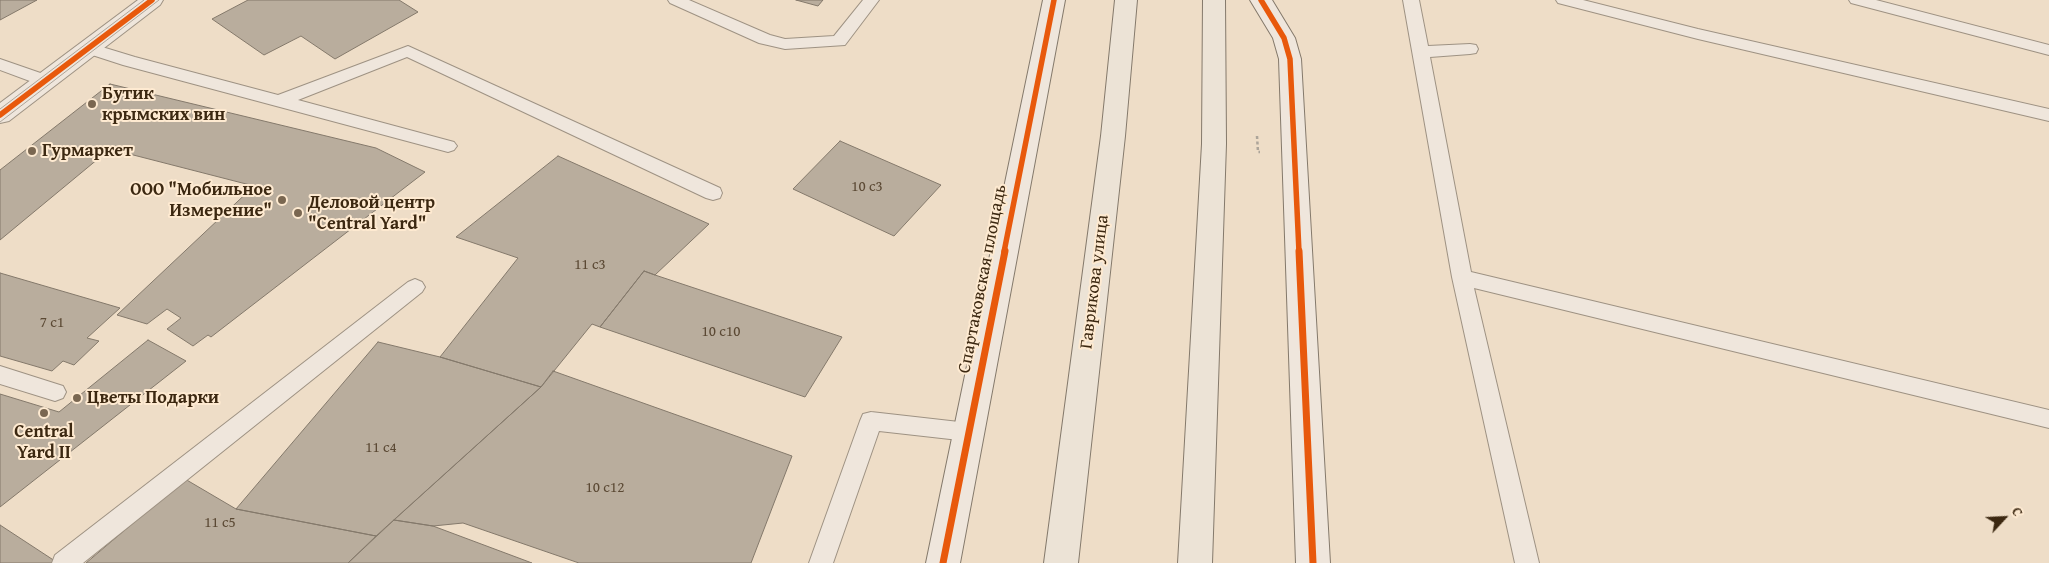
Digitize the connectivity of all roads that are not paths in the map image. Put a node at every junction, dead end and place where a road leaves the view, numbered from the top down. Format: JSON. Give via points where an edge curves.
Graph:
{"nodes":[{"id":1,"x":152,"y":0,"type":"edge"},
{"id":2,"x":676,"y":0,"type":"edge"},
{"id":3,"x":871,"y":0,"type":"edge"},
{"id":4,"x":1054,"y":0,"type":"edge"},
{"id":5,"x":1126,"y":0,"type":"edge"},
{"id":6,"x":1214,"y":0,"type":"edge"},
{"id":7,"x":1261,"y":0,"type":"edge"},
{"id":8,"x":1411,"y":0,"type":"edge"},
{"id":9,"x":1564,"y":0,"type":"edge"},
{"id":10,"x":1857,"y":0,"type":"edge"},
{"id":11,"x":89,"y":48,"type":"junction"},
{"id":12,"x":1470,"y":49,"type":"dead end"},
{"id":13,"x":2049,"y":50,"type":"edge"},
{"id":14,"x":1421,"y":52,"type":"junction"},
{"id":15,"x":0,"y":64,"type":"edge"},
{"id":16,"x":46,"y":81,"type":"junction"},
{"id":17,"x":279,"y":101,"type":"junction"},
{"id":18,"x":1,"y":112,"type":"edge"},
{"id":19,"x":2049,"y":115,"type":"edge"},
{"id":20,"x":448,"y":146,"type":"dead end"},
{"id":21,"x":713,"y":193,"type":"dead end"},
{"id":22,"x":1462,"y":278,"type":"junction"},
{"id":23,"x":415,"y":287,"type":"dead end"},
{"id":24,"x":0,"y":376,"type":"edge"},
{"id":25,"x":55,"y":392,"type":"dead end"},
{"id":26,"x":2049,"y":419,"type":"edge"},
{"id":27,"x":968,"y":432,"type":"junction"},
{"id":28,"x":64,"y":563,"type":"edge"},
{"id":29,"x":821,"y":563,"type":"edge"},
{"id":30,"x":942,"y":563,"type":"edge"},
{"id":31,"x":1061,"y":563,"type":"edge"},
{"id":32,"x":1195,"y":563,"type":"edge"},
{"id":33,"x":1313,"y":563,"type":"edge"},
{"id":34,"x":1527,"y":563,"type":"edge"}],
"edges":[{"from":1,"to":11,"type":"street"},
{"from":2,"to":3,"type":"lane","via":[[765,39],[785,44],[839,41]]},
{"from":4,"to":27,"type":"street","name":"Спартаковская площадь"},
{"from":5,"to":31,"type":"main road","name":"Гаврикова улица","via":[[1113,136]]},
{"from":6,"to":32,"type":"main road","via":[[1214,144]]},
{"from":7,"to":33,"type":"street","via":[[1277,24],[1290,59]]},
{"from":8,"to":14,"type":"lane"},
{"from":9,"to":19,"type":"lane"},
{"from":10,"to":13,"type":"lane"},
{"from":11,"to":16,"type":"street"},
{"from":11,"to":17,"type":"lane","via":[[129,62]]},
{"from":12,"to":14,"type":"lane"},
{"from":14,"to":22,"type":"lane"},
{"from":15,"to":16,"type":"lane"},
{"from":16,"to":18,"type":"street"},
{"from":17,"to":20,"type":"lane"},
{"from":17,"to":21,"type":"lane","via":[[408,52]]},
{"from":22,"to":26,"type":"lane"},
{"from":22,"to":34,"type":"lane"},
{"from":23,"to":28,"type":"lane"},
{"from":24,"to":25,"type":"lane"},
{"from":27,"to":29,"type":"lane","via":[[871,421]]},
{"from":27,"to":30,"type":"street","name":"Спартаковская площадь"}]}
